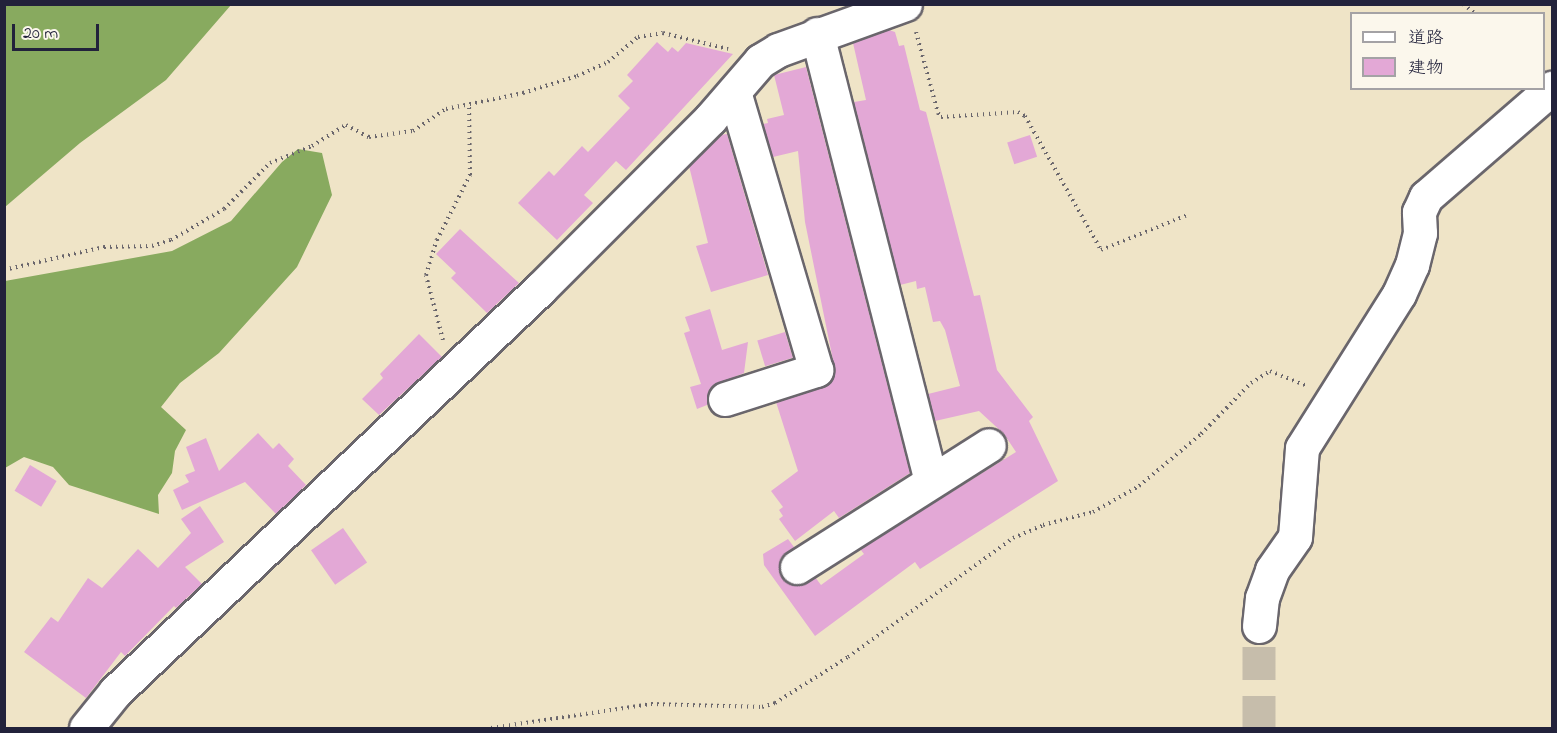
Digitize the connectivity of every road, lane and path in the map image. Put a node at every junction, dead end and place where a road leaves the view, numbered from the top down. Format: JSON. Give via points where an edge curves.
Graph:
{"nodes":[{"id":1,"x":909,"y":15,"type":"edge"},
{"id":2,"x":818,"y":34,"type":"junction"},
{"id":3,"x":760,"y":61,"type":"junction"},
{"id":4,"x":1552,"y":88,"type":"edge"},
{"id":5,"x":734,"y":92,"type":"junction"},
{"id":6,"x":469,"y":105,"type":"junction"},
{"id":7,"x":1187,"y":215,"type":"dead end"},
{"id":8,"x":4,"y":270,"type":"edge"},
{"id":9,"x":454,"y":368,"type":"junction"},
{"id":10,"x":725,"y":399,"type":"dead end"},
{"id":11,"x":1328,"y":403,"type":"junction"},
{"id":12,"x":989,"y":445,"type":"dead end"},
{"id":13,"x":931,"y":480,"type":"junction"},
{"id":14,"x":797,"y":567,"type":"dead end"},
{"id":15,"x":1259,"y":626,"type":"tunnel mouth"},
{"id":16,"x":86,"y":729,"type":"edge"},
{"id":17,"x":491,"y":729,"type":"edge"}],
"edges":[{"from":1,"to":2,"type":"street"},
{"from":1,"to":7,"type":"path","via":[[941,117],[1018,112],[1026,116],[1101,250]]},
{"from":2,"to":3,"type":"street"},
{"from":2,"to":13,"type":"street"},
{"from":3,"to":5,"type":"street"},
{"from":3,"to":6,"type":"path","via":[[695,40],[638,37],[608,62],[577,76]]},
{"from":4,"to":11,"type":"street","via":[[1426,197],[1419,212],[1420,233],[1412,265],[1399,294]]},
{"from":5,"to":9,"type":"street","via":[[540,289]]},
{"from":5,"to":10,"type":"street","via":[[816,370]]},
{"from":6,"to":8,"type":"path","via":[[446,109],[413,131],[390,136],[369,137],[346,125],[312,146],[270,163],[224,209],[171,240],[152,246],[104,247]]},
{"from":6,"to":9,"type":"path","via":[[470,175],[437,240],[426,275],[439,329]]},
{"from":9,"to":16,"type":"street","via":[[115,692]]},
{"from":11,"to":15,"type":"street","via":[[1302,448],[1295,537],[1272,570],[1262,598]]},
{"from":11,"to":17,"type":"path","via":[[1298,380],[1270,371],[1251,383],[1201,434],[1139,486],[1093,512],[1043,525],[1013,538],[848,657],[775,703],[762,707],[651,704]]},
{"from":12,"to":13,"type":"street","via":[[952,472]]},
{"from":13,"to":14,"type":"street"}]}
